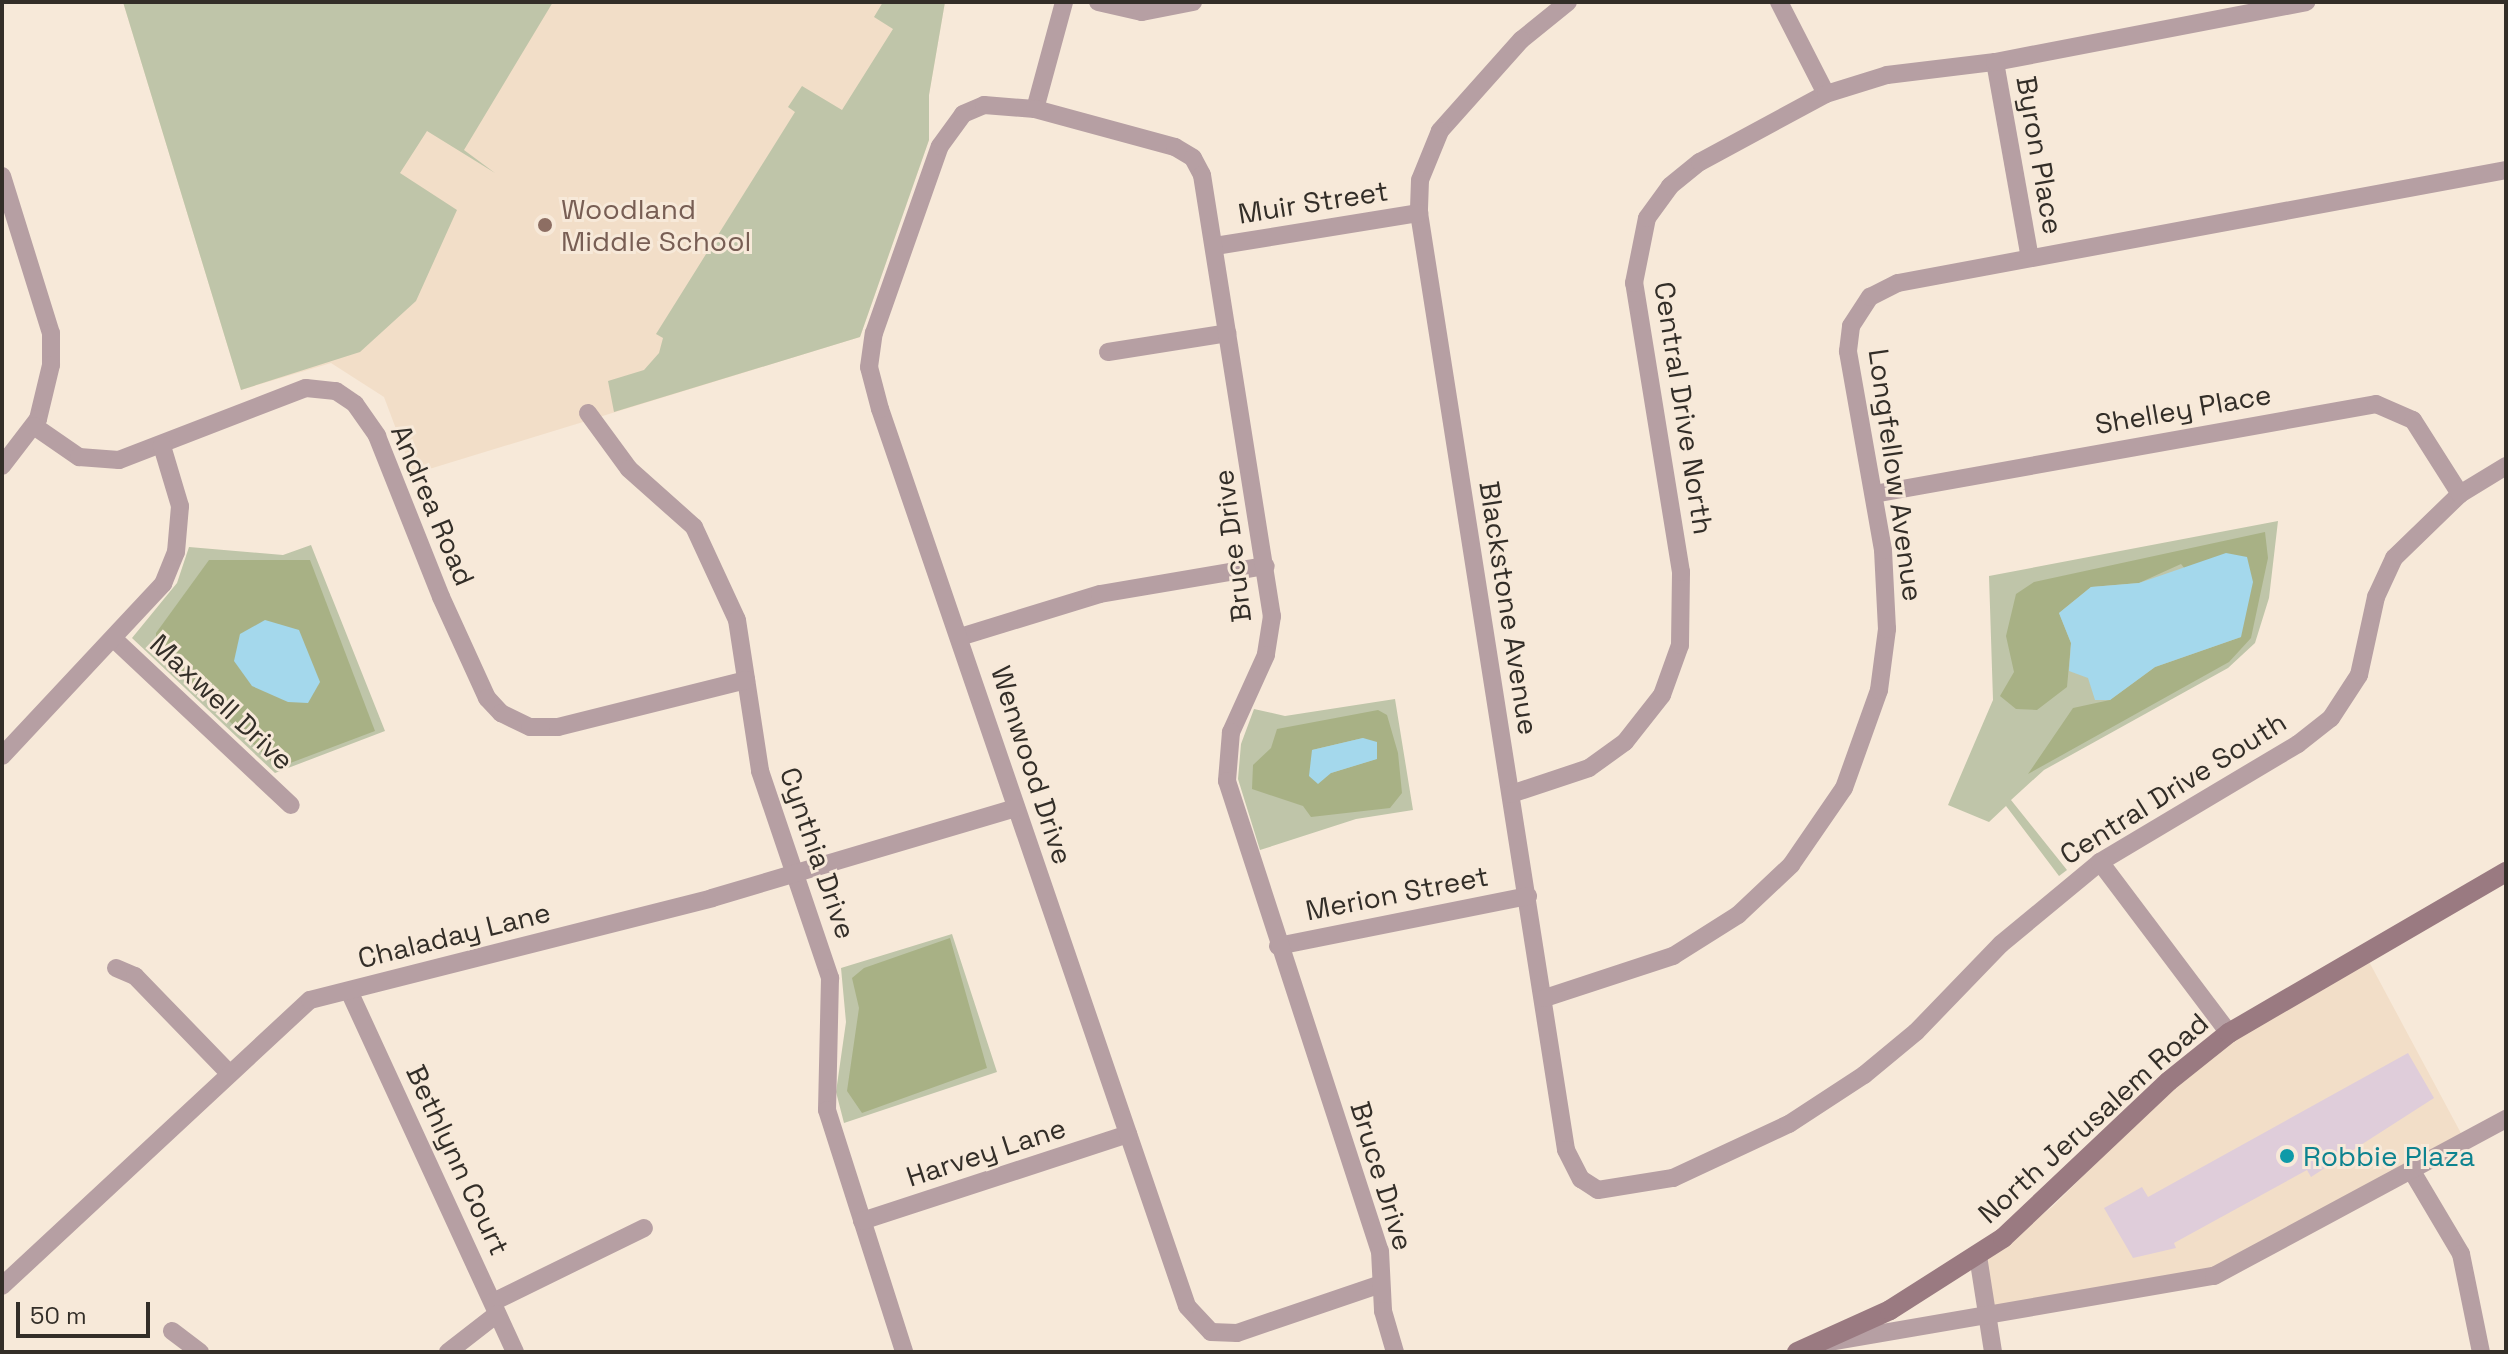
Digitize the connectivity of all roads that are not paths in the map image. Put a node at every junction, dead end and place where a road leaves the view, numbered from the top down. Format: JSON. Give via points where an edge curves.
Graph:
{"nodes":[{"id":1,"x":1064,"y":2,"type":"edge"},
{"id":2,"x":1098,"y":2,"type":"edge"},
{"id":3,"x":1193,"y":2,"type":"edge"},
{"id":4,"x":1568,"y":2,"type":"edge"},
{"id":5,"x":1779,"y":2,"type":"edge"},
{"id":6,"x":2306,"y":2,"type":"edge"},
{"id":7,"x":1995,"y":62,"type":"junction"},
{"id":8,"x":1826,"y":94,"type":"junction"},
{"id":9,"x":1035,"y":109,"type":"junction"},
{"id":10,"x":2506,"y":170,"type":"edge"},
{"id":11,"x":2,"y":176,"type":"edge"},
{"id":12,"x":7,"y":213,"type":"edge"},
{"id":13,"x":1419,"y":213,"type":"junction"},
{"id":14,"x":1215,"y":246,"type":"junction"},
{"id":15,"x":2030,"y":258,"type":"junction"},
{"id":16,"x":1228,"y":333,"type":"junction"},
{"id":17,"x":1108,"y":352,"type":"dead end"},
{"id":18,"x":588,"y":413,"type":"dead end"},
{"id":19,"x":34,"y":426,"type":"junction"},
{"id":20,"x":162,"y":446,"type":"junction"},
{"id":21,"x":2,"y":466,"type":"edge"},
{"id":22,"x":2506,"y":466,"type":"edge"},
{"id":23,"x":1874,"y":494,"type":"junction"},
{"id":24,"x":2460,"y":494,"type":"junction"},
{"id":25,"x":1266,"y":566,"type":"junction"},
{"id":26,"x":960,"y":637,"type":"junction"},
{"id":27,"x":115,"y":640,"type":"junction"},
{"id":28,"x":746,"y":680,"type":"junction"},
{"id":29,"x":2,"y":756,"type":"edge"},
{"id":30,"x":1511,"y":794,"type":"junction"},
{"id":31,"x":291,"y":805,"type":"dead end"},
{"id":32,"x":1016,"y":808,"type":"junction"},
{"id":33,"x":2100,"y":862,"type":"junction"},
{"id":34,"x":2506,"y":872,"type":"edge"},
{"id":35,"x":795,"y":874,"type":"junction"},
{"id":36,"x":1528,"y":896,"type":"junction"},
{"id":37,"x":1278,"y":946,"type":"junction"},
{"id":38,"x":116,"y":968,"type":"dead end"},
{"id":39,"x":349,"y":991,"type":"junction"},
{"id":40,"x":1545,"y":998,"type":"junction"},
{"id":41,"x":2229,"y":1033,"type":"junction"},
{"id":42,"x":228,"y":1072,"type":"junction"},
{"id":43,"x":2506,"y":1119,"type":"edge"},
{"id":44,"x":1128,"y":1134,"type":"junction"},
{"id":45,"x":2413,"y":1173,"type":"junction"},
{"id":46,"x":1673,"y":1178,"type":"joint"},
{"id":47,"x":862,"y":1221,"type":"junction"},
{"id":48,"x":644,"y":1228,"type":"dead end"},
{"id":49,"x":1978,"y":1256,"type":"junction"},
{"id":50,"x":1381,"y":1284,"type":"junction"},
{"id":51,"x":2,"y":1286,"type":"edge"},
{"id":52,"x":495,"y":1308,"type":"junction"},
{"id":53,"x":1986,"y":1312,"type":"junction"},
{"id":54,"x":172,"y":1331,"type":"dead end"},
{"id":55,"x":1819,"y":1344,"type":"junction"},
{"id":56,"x":200,"y":1352,"type":"edge"},
{"id":57,"x":448,"y":1352,"type":"edge"},
{"id":58,"x":515,"y":1352,"type":"edge"},
{"id":59,"x":904,"y":1352,"type":"edge"},
{"id":60,"x":1395,"y":1352,"type":"edge"},
{"id":61,"x":1797,"y":1352,"type":"edge"},
{"id":62,"x":1993,"y":1352,"type":"edge"},
{"id":63,"x":2481,"y":1352,"type":"edge"}],
"edges":[{"from":1,"to":9,"type":"street"},
{"from":2,"to":3,"type":"street","via":[[1142,12]]},
{"from":4,"to":13,"type":"street","name":"Blackstone Avenue","via":[[1521,40],[1440,131],[1420,180]]},
{"from":5,"to":8,"type":"street"},
{"from":6,"to":7,"type":"street","name":"Central Drive North"},
{"from":7,"to":8,"type":"street","name":"Central Drive North","via":[[1887,75]]},
{"from":7,"to":15,"type":"street","name":"Byron Place"},
{"from":8,"to":30,"type":"street","name":"Central Drive North","via":[[1700,162],[1670,186],[1647,218],[1634,283],[1681,572],[1680,645],[1662,695],[1625,742],[1589,768]]},
{"from":9,"to":14,"type":"street","name":"Bruce Drive","via":[[1175,147],[1193,158],[1202,175]]},
{"from":9,"to":26,"type":"street","name":"Wenwood Drive","via":[[984,105],[951,127],[869,367]]},
{"from":10,"to":15,"type":"street","name":"Longfellow Avenue"},
{"from":11,"to":12,"type":"street"},
{"from":12,"to":19,"type":"street","via":[[51,333],[47,398]]},
{"from":13,"to":14,"type":"street","name":"Muir Street"},
{"from":13,"to":30,"type":"street","name":"Blackstone Avenue"},
{"from":14,"to":16,"type":"street","name":"Bruce Drive"},
{"from":15,"to":23,"type":"street","name":"Longfellow Avenue","via":[[1898,283],[1862,304],[1848,351]]},
{"from":16,"to":17,"type":"street"},
{"from":16,"to":25,"type":"street","name":"Bruce Drive"},
{"from":18,"to":28,"type":"street","name":"Cynthia Drive","via":[[611,449],[680,511],[709,549],[737,620]]},
{"from":19,"to":20,"type":"street","name":"Andrea Road","via":[[79,457],[119,460]]},
{"from":19,"to":21,"type":"street"},
{"from":20,"to":27,"type":"street","via":[[180,506],[176,552],[149,604]]},
{"from":20,"to":28,"type":"street","name":"Andrea Road","via":[[306,388],[336,391],[355,404],[377,436],[487,698],[518,723],[558,727]]},
{"from":22,"to":24,"type":"street","name":"Central Drive South"},
{"from":23,"to":24,"type":"street","name":"Shelley Place","via":[[2376,404],[2413,420]]},
{"from":23,"to":40,"type":"street","name":"Longfellow Avenue","via":[[1887,586],[1879,690],[1862,749],[1817,832],[1767,890],[1703,939],[1640,969]]},
{"from":24,"to":33,"type":"street","name":"Central Drive South","via":[[2394,558],[2376,597],[2359,675],[2331,718],[2298,744]]},
{"from":25,"to":26,"type":"street","via":[[1100,594]]},
{"from":25,"to":37,"type":"street","name":"Bruce Drive","via":[[1271,635],[1231,732],[1227,781]]},
{"from":26,"to":32,"type":"street","name":"Wenwood Drive"},
{"from":27,"to":29,"type":"street"},
{"from":27,"to":31,"type":"street","name":"Maxwell Drive"},
{"from":28,"to":35,"type":"street","name":"Cynthia Drive","via":[[760,771]]},
{"from":30,"to":36,"type":"street","name":"Blackstone Avenue"},
{"from":32,"to":35,"type":"street","name":"Chaladay Lane"},
{"from":32,"to":44,"type":"street","name":"Wenwood Drive"},
{"from":33,"to":41,"type":"street"},
{"from":33,"to":46,"type":"street","name":"Central Drive South","via":[[2037,911],[1864,1075],[1789,1124]]},
{"from":34,"to":41,"type":"main road","name":"North Jerusalem Road"},
{"from":35,"to":39,"type":"street","name":"Chaladay Lane"},
{"from":35,"to":47,"type":"street","name":"Cynthia Drive","via":[[830,978],[826,1100]]},
{"from":36,"to":37,"type":"street","name":"Merion Street"},
{"from":36,"to":40,"type":"street","name":"Blackstone Avenue"},
{"from":37,"to":50,"type":"street","name":"Bruce Drive","via":[[1380,1251]]},
{"from":38,"to":42,"type":"street","via":[[135,976]]},
{"from":39,"to":42,"type":"street","name":"Chaladay Lane","via":[[299,1005]]},
{"from":39,"to":52,"type":"street","name":"Bethlynn Court"},
{"from":40,"to":46,"type":"street","name":"Blackstone Avenue","via":[[1572,1166],[1598,1190]]},
{"from":41,"to":49,"type":"main road","name":"North Jerusalem Road","via":[[2169,1081],[2027,1219]]},
{"from":42,"to":51,"type":"street","name":"Chaladay Lane"},
{"from":43,"to":45,"type":"street"},
{"from":44,"to":47,"type":"street","name":"Harvey Lane"},
{"from":44,"to":50,"type":"street","name":"Wenwood Drive","via":[[1187,1306],[1211,1332],[1237,1333]]},
{"from":45,"to":53,"type":"street","via":[[2214,1276]]},
{"from":45,"to":63,"type":"street","via":[[2461,1254]]},
{"from":47,"to":59,"type":"street","name":"Cynthia Drive"},
{"from":48,"to":52,"type":"street"},
{"from":49,"to":53,"type":"street"},
{"from":49,"to":55,"type":"main road","name":"North Jerusalem Road","via":[[1890,1310]]},
{"from":50,"to":60,"type":"street","name":"Bruce Drive"},
{"from":52,"to":57,"type":"street"},
{"from":52,"to":58,"type":"street","name":"Bethlynn Court"},
{"from":53,"to":55,"type":"street"},
{"from":53,"to":62,"type":"street"},
{"from":54,"to":56,"type":"street"},
{"from":55,"to":61,"type":"main road","name":"North Jerusalem Road"}]}
